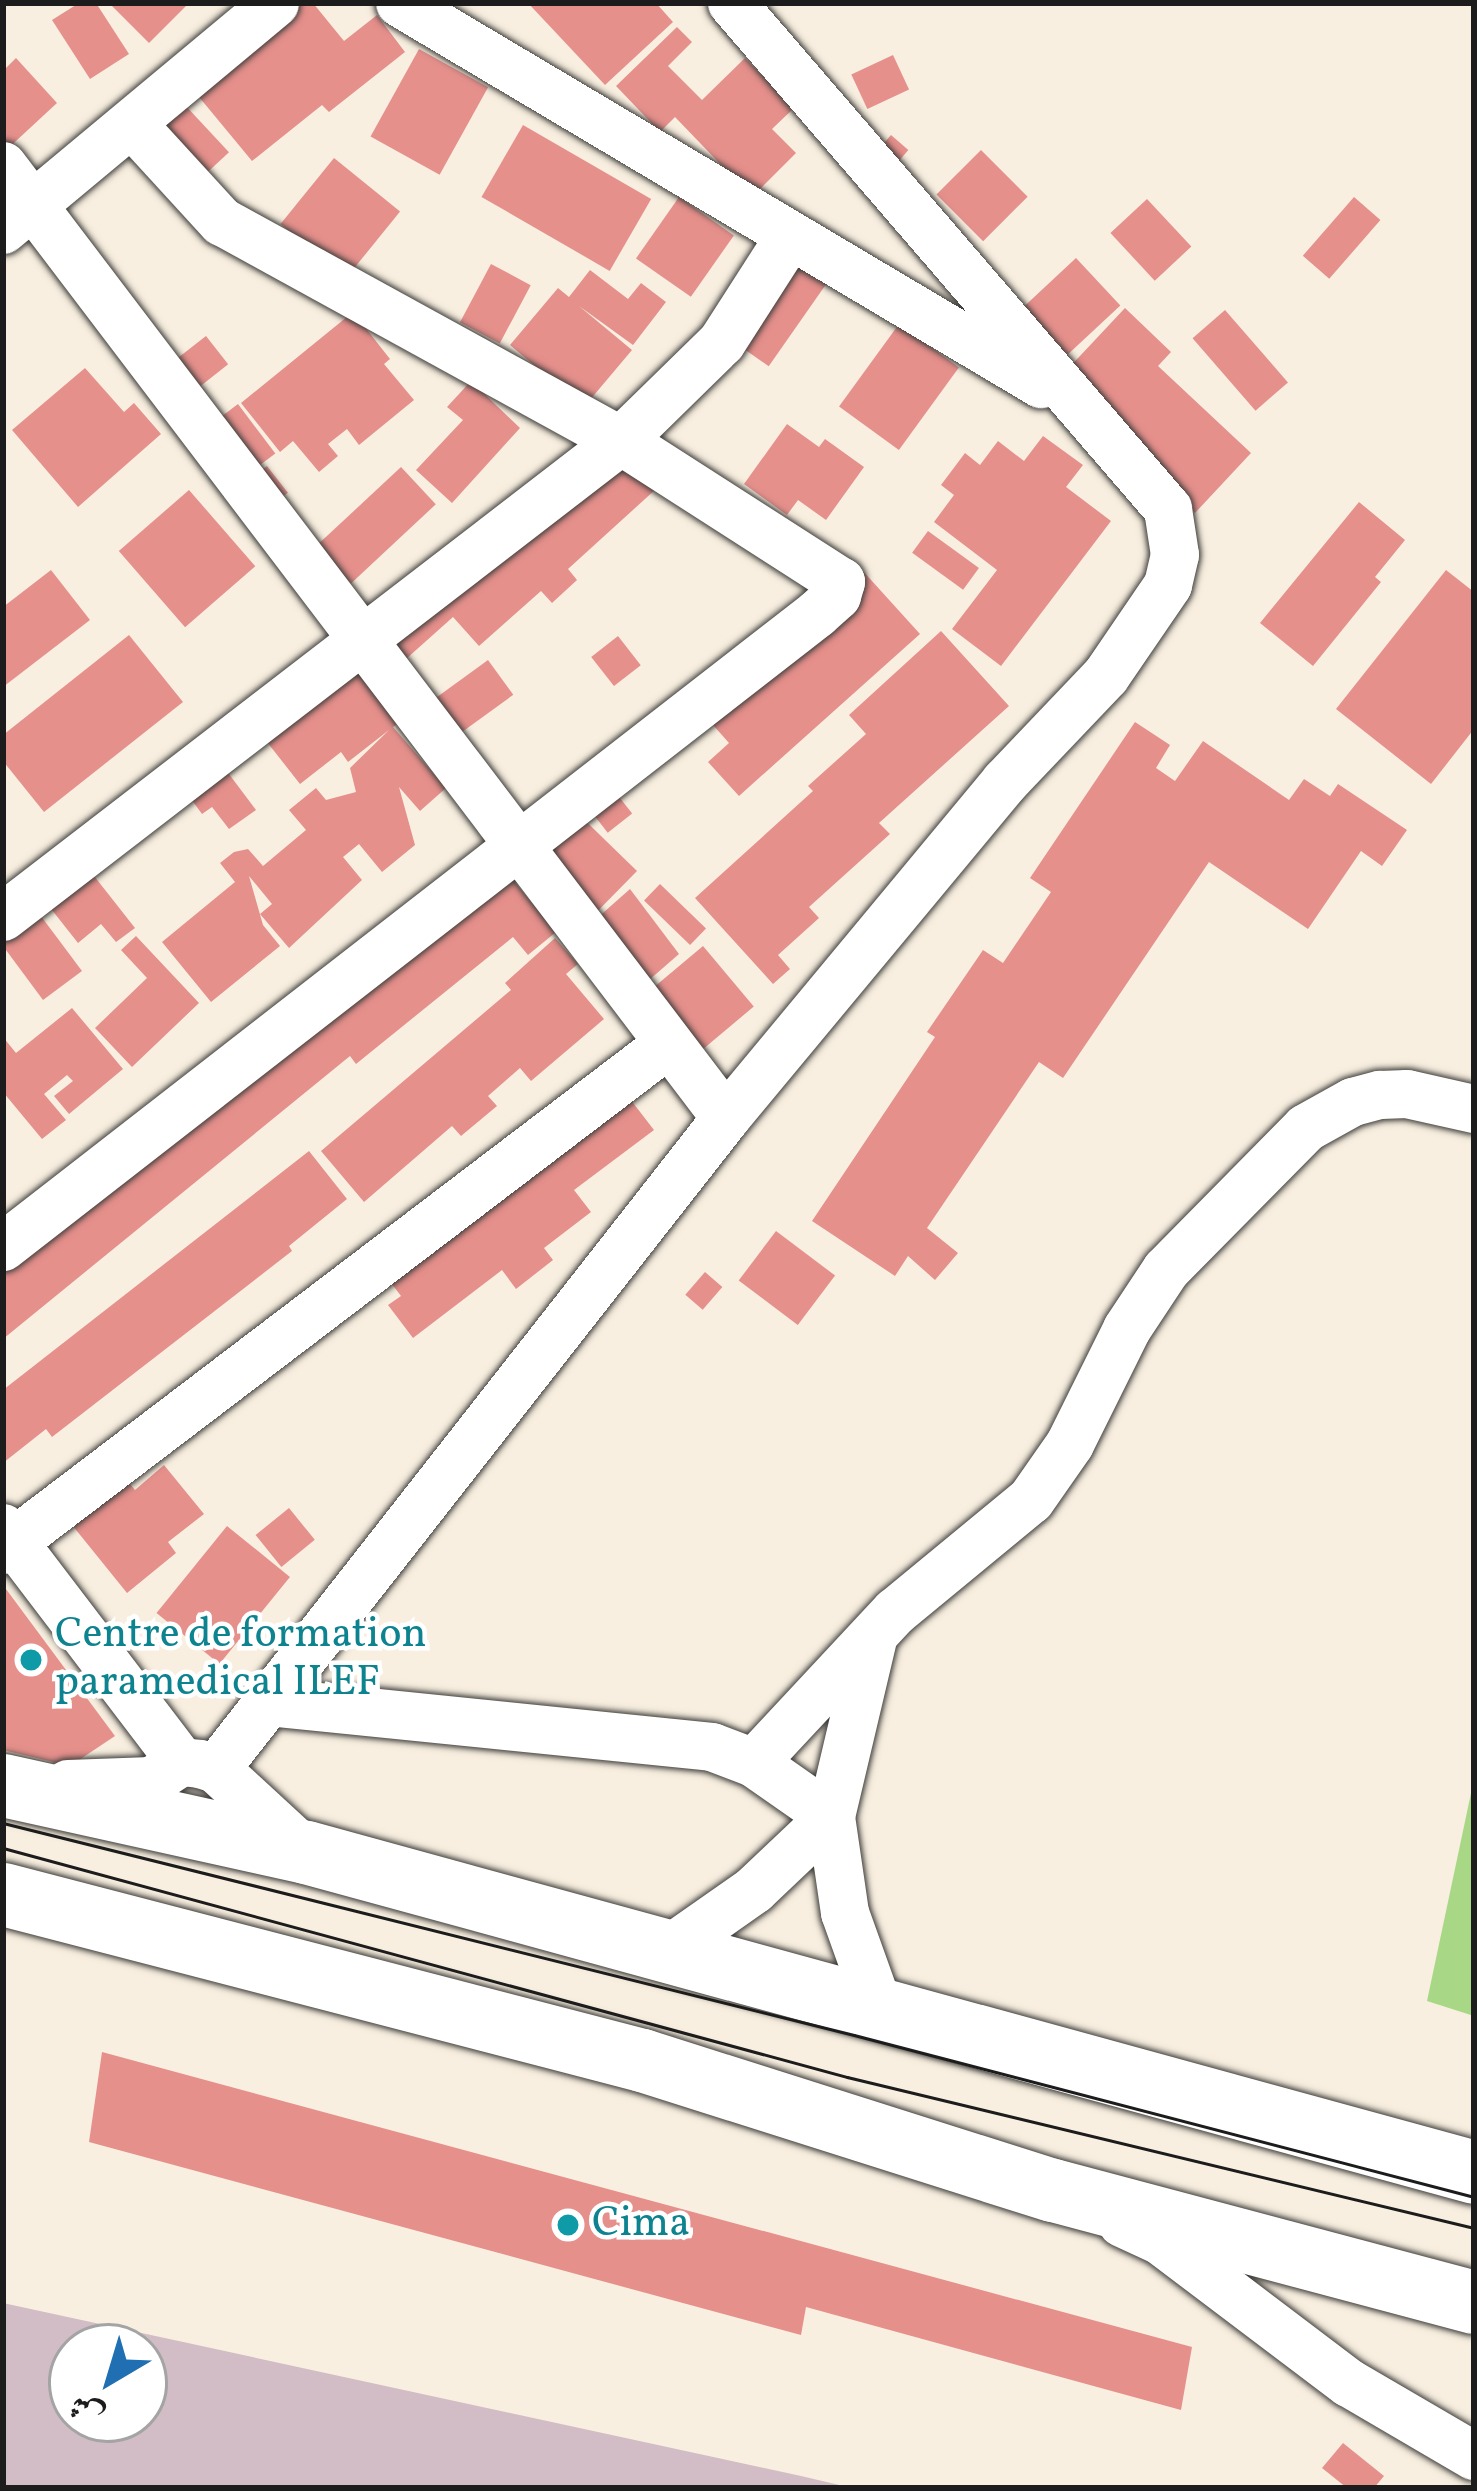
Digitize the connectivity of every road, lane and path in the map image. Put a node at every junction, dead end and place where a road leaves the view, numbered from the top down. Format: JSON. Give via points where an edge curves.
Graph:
{"nodes":[{"id":1,"x":275,"y":3,"type":"edge"},
{"id":2,"x":400,"y":3,"type":"edge"},
{"id":3,"x":732,"y":3,"type":"edge"},
{"id":4,"x":133,"y":125,"type":"junction"},
{"id":5,"x":3,"y":166,"type":"edge"},
{"id":6,"x":18,"y":218,"type":"edge"},
{"id":7,"x":790,"y":236,"type":"junction"},
{"id":8,"x":1072,"y":402,"type":"junction"},
{"id":9,"x":622,"y":441,"type":"junction"},
{"id":10,"x":360,"y":640,"type":"junction"},
{"id":11,"x":514,"y":844,"type":"junction"},
{"id":12,"x":3,"y":917,"type":"edge"},
{"id":13,"x":667,"y":1045,"type":"junction"},
{"id":14,"x":1474,"y":1109,"type":"edge"},
{"id":15,"x":726,"y":1118,"type":"junction"},
{"id":16,"x":3,"y":1246,"type":"edge"},
{"id":17,"x":7,"y":1540,"type":"edge"},
{"id":18,"x":874,"y":1634,"type":"junction"},
{"id":19,"x":269,"y":1702,"type":"junction"},
{"id":20,"x":754,"y":1763,"type":"junction"},
{"id":21,"x":199,"y":1765,"type":"junction"},
{"id":22,"x":7,"y":1785,"type":"edge"},
{"id":23,"x":831,"y":1817,"type":"junction"},
{"id":24,"x":306,"y":1852,"type":"junction"},
{"id":25,"x":3,"y":1894,"type":"edge"},
{"id":26,"x":670,"y":1949,"type":"junction"},
{"id":27,"x":878,"y":2005,"type":"junction"},
{"id":28,"x":1474,"y":2172,"type":"edge"},
{"id":29,"x":1053,"y":2190,"type":"junction"},
{"id":30,"x":1474,"y":2302,"type":"edge"},
{"id":31,"x":1474,"y":2456,"type":"edge"}],
"edges":[{"from":1,"to":4,"type":"street"},
{"from":2,"to":7,"type":"street"},
{"from":3,"to":8,"type":"street"},
{"from":4,"to":6,"type":"street"},
{"from":4,"to":9,"type":"street","via":[[222,222]]},
{"from":5,"to":6,"type":"street"},
{"from":6,"to":10,"type":"street"},
{"from":7,"to":8,"type":"street"},
{"from":7,"to":9,"type":"street","via":[[722,341]]},
{"from":8,"to":15,"type":"street","via":[[1168,509],[1175,555],[1168,585],[1106,676],[1005,782]]},
{"from":9,"to":10,"type":"street"},
{"from":9,"to":11,"type":"street","via":[[842,582],[817,614]]},
{"from":10,"to":11,"type":"street"},
{"from":10,"to":12,"type":"street"},
{"from":11,"to":13,"type":"street"},
{"from":11,"to":16,"type":"street"},
{"from":13,"to":15,"type":"street"},
{"from":13,"to":17,"type":"street"},
{"from":14,"to":18,"type":"street","via":[[1380,1095],[1306,1128],[1156,1284],[1031,1500]]},
{"from":15,"to":19,"type":"street"},
{"from":17,"to":21,"type":"street"},
{"from":18,"to":20,"type":"street"},
{"from":18,"to":23,"type":"street"},
{"from":19,"to":20,"type":"street","via":[[692,1743]]},
{"from":19,"to":21,"type":"street"},
{"from":20,"to":23,"type":"street"},
{"from":21,"to":22,"type":"street","via":[[152,1780]]},
{"from":21,"to":24,"type":"street"},
{"from":22,"to":24,"type":"main road"},
{"from":23,"to":26,"type":"street","via":[[754,1890]]},
{"from":23,"to":27,"type":"street","via":[[845,1913]]},
{"from":24,"to":26,"type":"main road"},
{"from":25,"to":29,"type":"main road","via":[[642,2060]]},
{"from":26,"to":27,"type":"main road"},
{"from":27,"to":28,"type":"main road"},
{"from":29,"to":30,"type":"main road"},
{"from":29,"to":31,"type":"street","via":[[1161,2241],[1348,2383]]}]}
